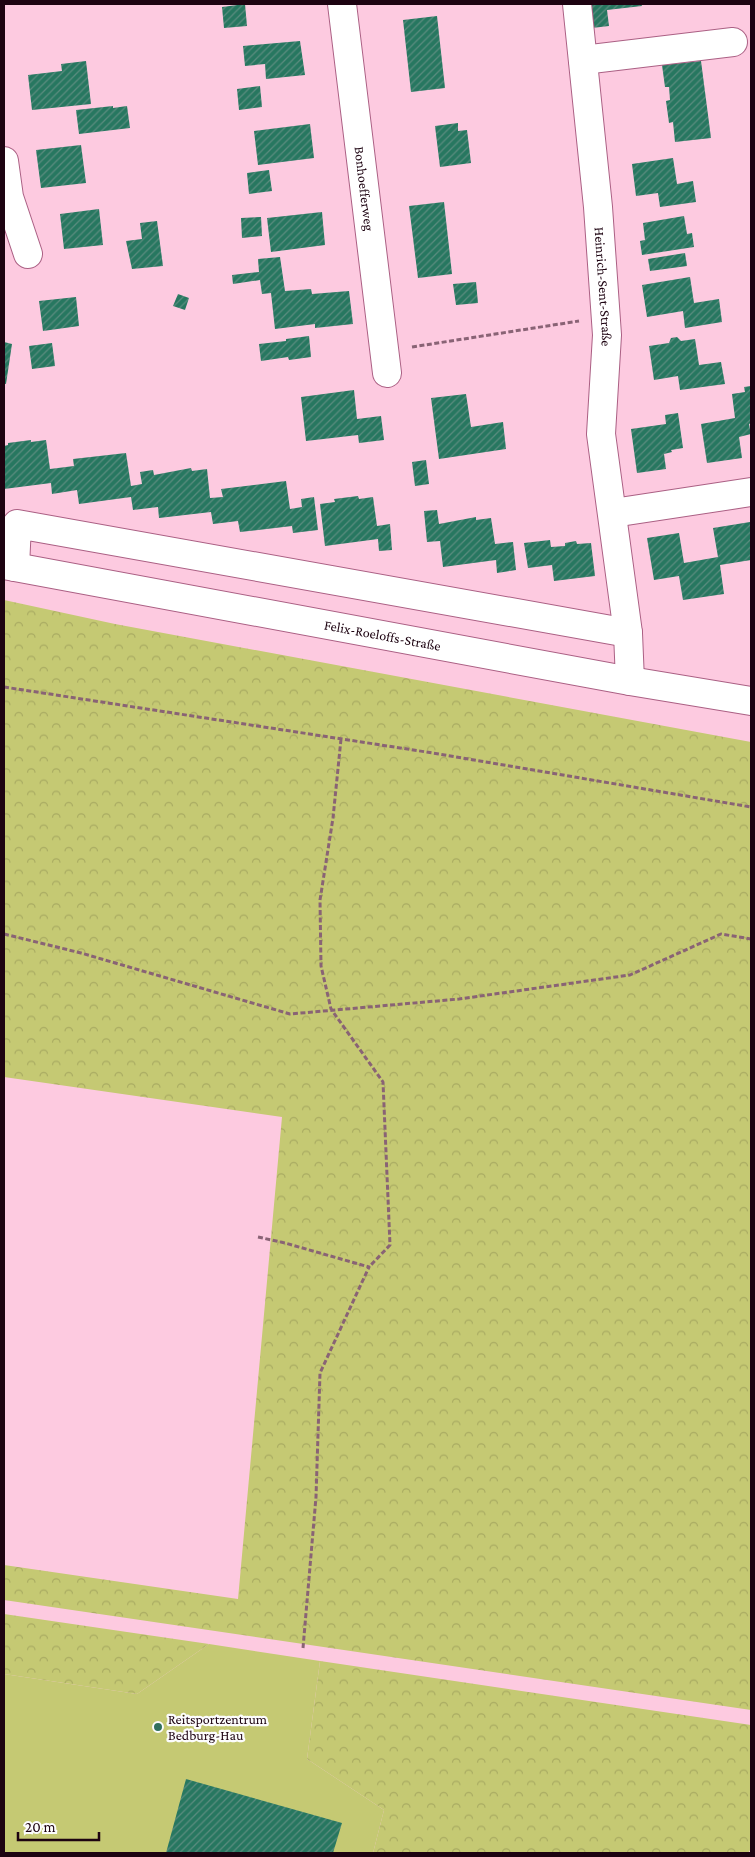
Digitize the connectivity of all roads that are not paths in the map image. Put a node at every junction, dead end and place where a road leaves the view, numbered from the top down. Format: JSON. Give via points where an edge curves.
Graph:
{"nodes":[{"id":1,"x":342,"y":4,"type":"edge"},
{"id":2,"x":577,"y":4,"type":"edge"},
{"id":3,"x":733,"y":42,"type":"dead end"},
{"id":4,"x":583,"y":60,"type":"junction"},
{"id":5,"x":4,"y":161,"type":"edge"},
{"id":6,"x":28,"y":254,"type":"dead end"},
{"id":7,"x":386,"y":362,"type":"road end"},
{"id":8,"x":751,"y":492,"type":"edge"},
{"id":9,"x":613,"y":513,"type":"junction"},
{"id":10,"x":9,"y":566,"type":"edge"},
{"id":11,"x":628,"y":633,"type":"junction"},
{"id":12,"x":630,"y":681,"type":"junction"},
{"id":13,"x":751,"y":702,"type":"edge"}],
"edges":[{"from":1,"to":7,"type":"street","name":"Bonhoefferweg"},
{"from":2,"to":4,"type":"street","name":"Heinrich-Sent-Straße"},
{"from":3,"to":4,"type":"street"},
{"from":4,"to":9,"type":"street","name":"Heinrich-Sent-Straße","via":[[607,335],[601,434]]},
{"from":5,"to":6,"type":"street","via":[[9,197]]},
{"from":8,"to":9,"type":"street"},
{"from":9,"to":11,"type":"street","name":"Heinrich-Sent-Straße"},
{"from":10,"to":11,"type":"street","name":"Felix-Roeloffs-Straße","via":[[17,524]]},
{"from":10,"to":12,"type":"street","name":"Felix-Roeloffs-Straße"},
{"from":11,"to":12,"type":"street","name":"Heinrich-Sent-Straße"},
{"from":12,"to":13,"type":"street","name":"Felix-Roeloffs-Straße"}]}
